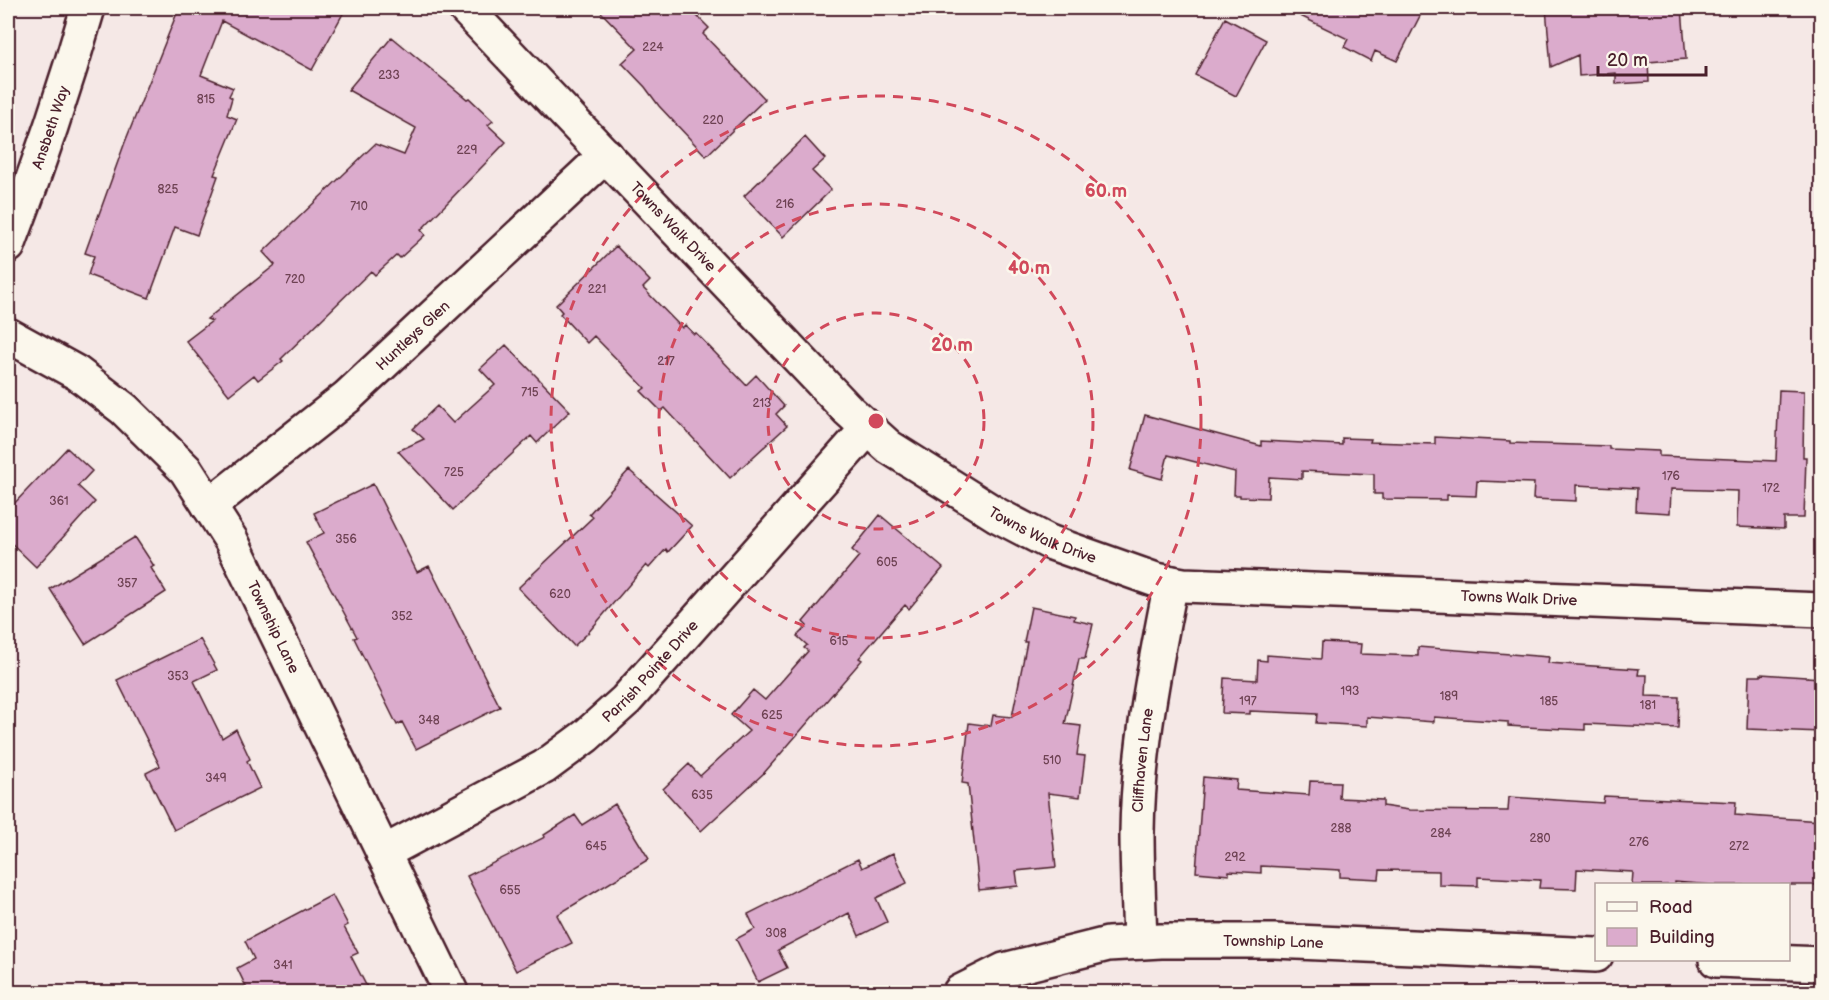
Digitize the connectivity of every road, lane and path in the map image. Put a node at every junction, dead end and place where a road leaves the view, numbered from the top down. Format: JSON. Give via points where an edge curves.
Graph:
{"nodes":[{"id":1,"x":88,"y":8,"type":"edge"},
{"id":2,"x":465,"y":8,"type":"edge"},
{"id":3,"x":606,"y":155,"type":"junction"},
{"id":4,"x":8,"y":246,"type":"edge"},
{"id":5,"x":8,"y":335,"type":"edge"},
{"id":6,"x":868,"y":428,"type":"junction"},
{"id":7,"x":209,"y":506,"type":"junction"},
{"id":8,"x":1171,"y":583,"type":"junction"},
{"id":9,"x":1821,"y":610,"type":"edge"},
{"id":10,"x":383,"y":853,"type":"junction"},
{"id":11,"x":1140,"y":942,"type":"junction"},
{"id":12,"x":1595,"y":955,"type":"edge"},
{"id":13,"x":1742,"y":961,"type":"edge"},
{"id":14,"x":1821,"y":964,"type":"edge"},
{"id":15,"x":451,"y":993,"type":"edge"},
{"id":16,"x":960,"y":993,"type":"edge"}],
"edges":[{"from":1,"to":4,"type":"street","name":"Ansbeth Way"},
{"from":2,"to":3,"type":"street","name":"Towns Walk Drive"},
{"from":3,"to":6,"type":"street","name":"Towns Walk Drive"},
{"from":3,"to":7,"type":"street","name":"Huntleys Glen","via":[[347,397]]},
{"from":5,"to":7,"type":"street","name":"Township Lane","via":[[77,373],[124,410],[186,470]]},
{"from":6,"to":8,"type":"street","name":"Towns Walk Drive","via":[[889,447],[936,477],[1049,542]]},
{"from":6,"to":10,"type":"street","name":"Parrish Pointe Drive","via":[[627,700],[586,736],[544,767]]},
{"from":7,"to":10,"type":"street","name":"Township Lane","via":[[231,540]]},
{"from":8,"to":9,"type":"street","name":"Towns Walk Drive"},
{"from":8,"to":11,"type":"street","name":"Cliffhaven Lane","via":[[1140,776]]},
{"from":10,"to":15,"type":"street","name":"Township Lane"},
{"from":11,"to":12,"type":"street","name":"Township Lane","via":[[1274,941]]},
{"from":11,"to":16,"type":"street","name":"Township Lane","via":[[1108,944],[1004,970]]},
{"from":13,"to":14,"type":"street"}]}
